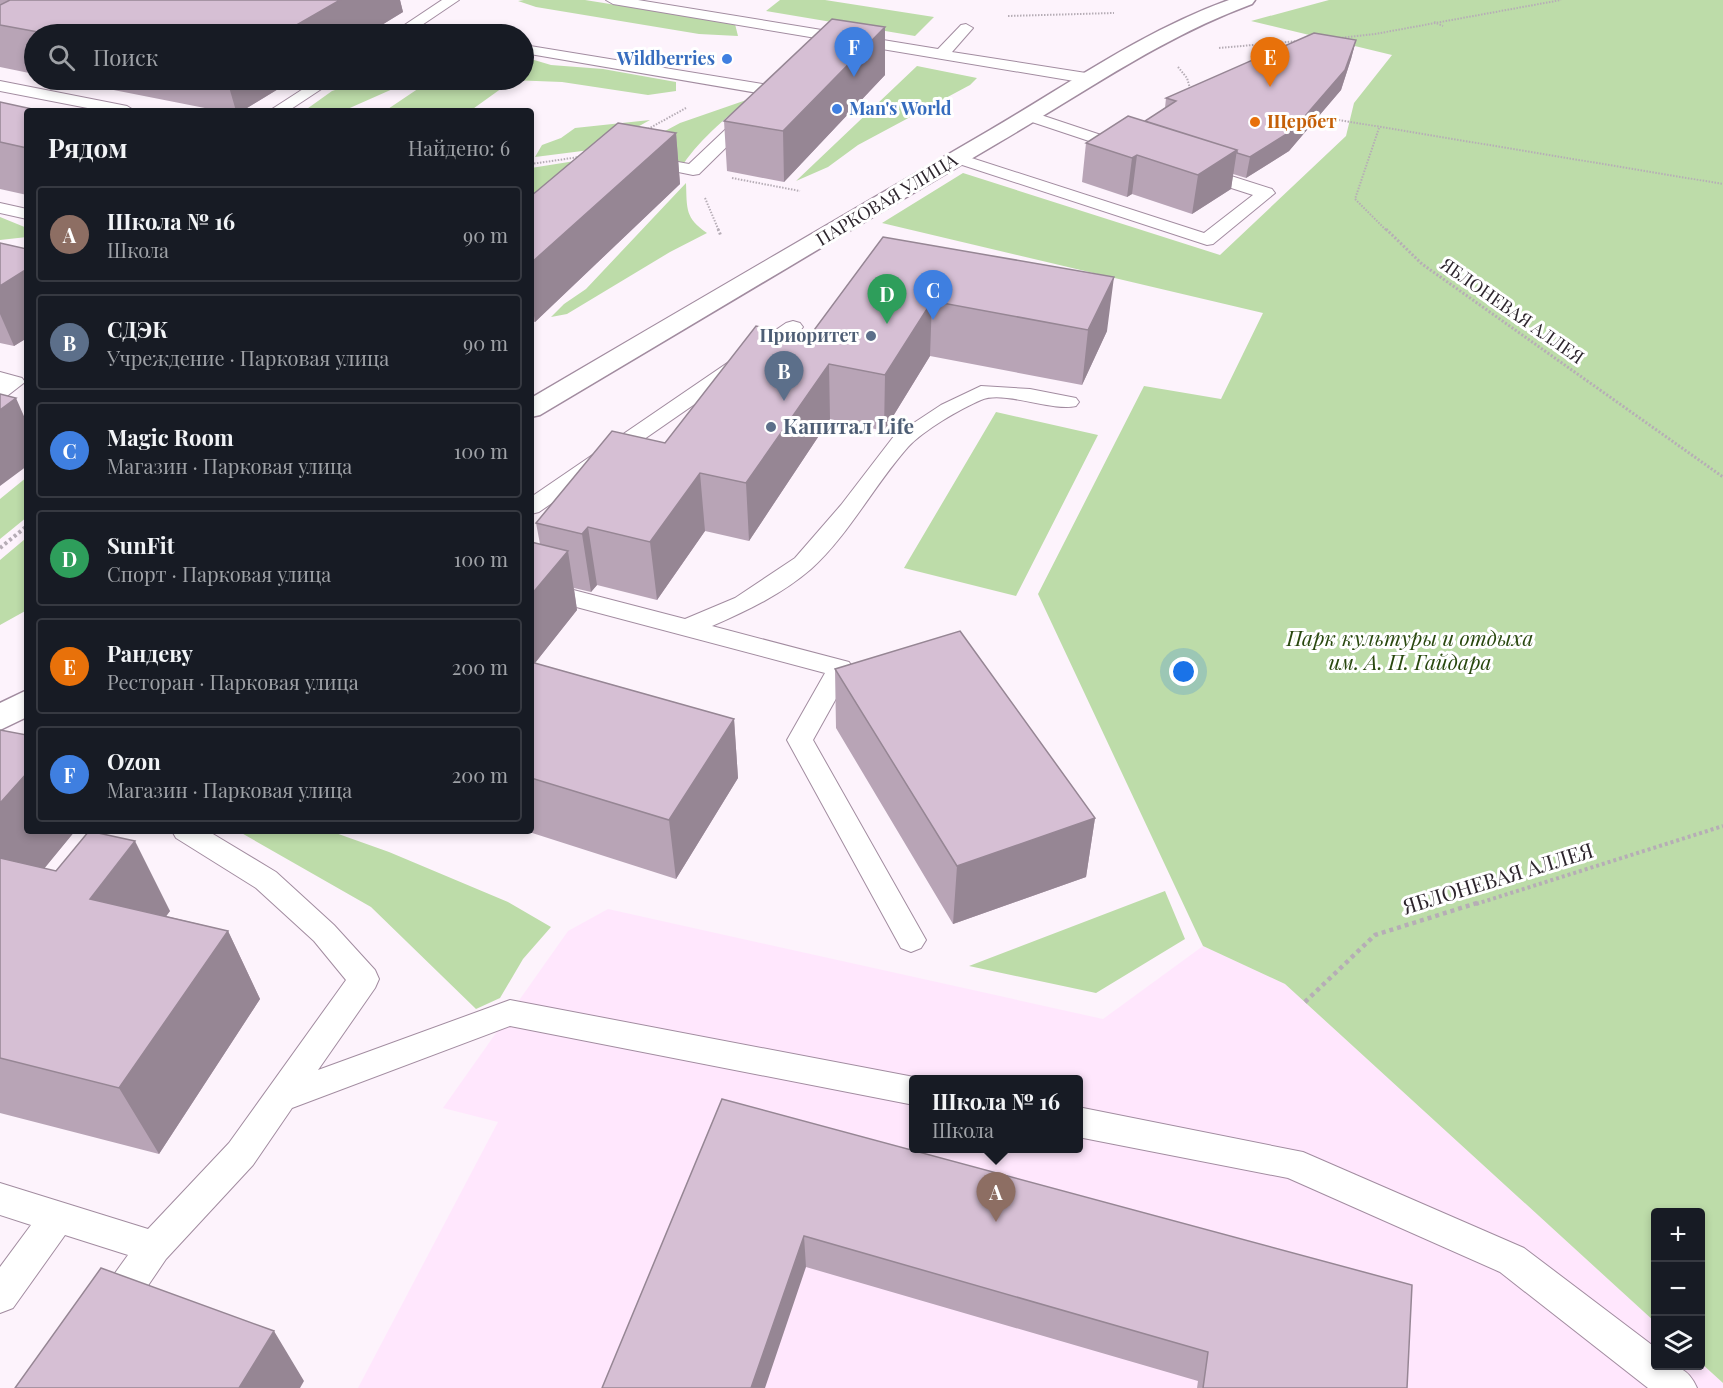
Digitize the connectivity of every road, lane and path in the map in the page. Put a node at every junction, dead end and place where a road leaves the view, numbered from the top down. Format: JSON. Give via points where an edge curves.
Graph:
{"nodes":[{"id":1,"x":452,"y":0,"type":"edge"},
{"id":2,"x":613,"y":0,"type":"edge"},
{"id":3,"x":1246,"y":0,"type":"edge"},
{"id":4,"x":1561,"y":0,"type":"edge"},
{"id":5,"x":1114,"y":13,"type":"dead end"},
{"id":6,"x":1008,"y":16,"type":"dead end"},
{"id":7,"x":1433,"y":22,"type":"junction"},
{"id":8,"x":414,"y":24,"type":"edge"},
{"id":9,"x":1443,"y":26,"type":"dead end"},
{"id":10,"x":966,"y":28,"type":"dead end"},
{"id":11,"x":837,"y":36,"type":"junction"},
{"id":12,"x":1329,"y":39,"type":"edge"},
{"id":13,"x":1306,"y":41,"type":"edge"},
{"id":14,"x":1214,"y":49,"type":"dead end"},
{"id":15,"x":534,"y":51,"type":"edge"},
{"id":16,"x":819,"y":52,"type":"edge"},
{"id":17,"x":942,"y":54,"type":"junction"},
{"id":18,"x":1174,"y":61,"type":"dead end"},
{"id":19,"x":1086,"y":78,"type":"junction"},
{"id":20,"x":729,"y":83,"type":"junction"},
{"id":21,"x":0,"y":86,"type":"edge"},
{"id":22,"x":311,"y":90,"type":"edge"},
{"id":23,"x":1191,"y":93,"type":"edge"},
{"id":24,"x":112,"y":108,"type":"edge"},
{"id":25,"x":282,"y":108,"type":"edge"},
{"id":26,"x":1309,"y":115,"type":"edge"},
{"id":27,"x":1029,"y":116,"type":"junction"},
{"id":28,"x":1379,"y":128,"type":"junction"},
{"id":29,"x":646,"y":130,"type":"edge"},
{"id":30,"x":605,"y":154,"type":"joint"},
{"id":31,"x":1146,"y":154,"type":"edge"},
{"id":32,"x":956,"y":159,"type":"junction"},
{"id":33,"x":534,"y":164,"type":"edge"},
{"id":34,"x":1179,"y":165,"type":"edge"},
{"id":35,"x":693,"y":170,"type":"junction"},
{"id":36,"x":1723,"y":184,"type":"edge"},
{"id":37,"x":800,"y":191,"type":"dead end"},
{"id":38,"x":0,"y":208,"type":"edge"},
{"id":39,"x":24,"y":213,"type":"edge"},
{"id":40,"x":721,"y":236,"type":"dead end"},
{"id":41,"x":793,"y":327,"type":"dead end"},
{"id":42,"x":0,"y":378,"type":"edge"},
{"id":43,"x":0,"y":392,"type":"edge"},
{"id":44,"x":1069,"y":402,"type":"dead end"},
{"id":45,"x":534,"y":407,"type":"edge"},
{"id":46,"x":1723,"y":477,"type":"edge"},
{"id":47,"x":534,"y":505,"type":"edge"},
{"id":48,"x":24,"y":528,"type":"edge"},
{"id":49,"x":0,"y":548,"type":"edge"},
{"id":50,"x":534,"y":588,"type":"edge"},
{"id":51,"x":686,"y":627,"type":"junction"},
{"id":52,"x":24,"y":704,"type":"edge"},
{"id":53,"x":0,"y":718,"type":"edge"},
{"id":54,"x":1723,"y":826,"type":"edge"},
{"id":55,"x":191,"y":834,"type":"edge"},
{"id":56,"x":911,"y":940,"type":"dead end"},
{"id":57,"x":1305,"y":1002,"type":"dead end"},
{"id":58,"x":909,"y":1090,"type":"edge"},
{"id":59,"x":280,"y":1098,"type":"junction"},
{"id":60,"x":1083,"y":1123,"type":"edge"},
{"id":61,"x":0,"y":1199,"type":"edge"},
{"id":62,"x":58,"y":1216,"type":"junction"},
{"id":63,"x":154,"y":1247,"type":"junction"},
{"id":64,"x":0,"y":1296,"type":"edge"},
{"id":65,"x":95,"y":1332,"type":"edge"},
{"id":66,"x":1678,"y":1388,"type":"edge"}],
"edges":[{"from":1,"to":8,"type":"lane"},
{"from":2,"to":11,"type":"lane"},
{"from":3,"to":19,"type":"street","name":"ПАРКОВАЯ УЛИЦА","via":[[1140,45]]},
{"from":4,"to":7,"type":"path"},
{"from":5,"to":6,"type":"path"},
{"from":7,"to":9,"type":"path"},
{"from":7,"to":12,"type":"path"},
{"from":10,"to":17,"type":"lane"},
{"from":11,"to":16,"type":"lane"},
{"from":11,"to":17,"type":"lane"},
{"from":13,"to":14,"type":"path"},
{"from":15,"to":20,"type":"lane"},
{"from":17,"to":19,"type":"lane"},
{"from":18,"to":23,"type":"path","via":[[1187,78]]},
{"from":19,"to":27,"type":"street","name":"ПАРКОВАЯ УЛИЦА"},
{"from":20,"to":29,"type":"path"},
{"from":20,"to":35,"type":"lane","via":[[779,87]]},
{"from":21,"to":24,"type":"lane"},
{"from":22,"to":25,"type":"lane"},
{"from":26,"to":28,"type":"path"},
{"from":27,"to":31,"type":"lane"},
{"from":27,"to":32,"type":"street","name":"ПАРКОВАЯ УЛИЦА"},
{"from":28,"to":36,"type":"path"},
{"from":28,"to":46,"type":"path","name":"ЯБЛОНЕВАЯ АЛЛЕЯ","via":[[1354,199],[1422,264]]},
{"from":30,"to":33,"type":"path"},
{"from":30,"to":35,"type":"lane"},
{"from":32,"to":34,"type":"lane","via":[[1207,240],[1266,193]]},
{"from":32,"to":45,"type":"street","name":"ПАРКОВАЯ УЛИЦА"},
{"from":35,"to":37,"type":"path"},
{"from":35,"to":40,"type":"path"},
{"from":38,"to":39,"type":"lane"},
{"from":41,"to":47,"type":"lane"},
{"from":42,"to":43,"type":"lane","via":[[15,382]]},
{"from":44,"to":51,"type":"lane","via":[[981,392],[948,409],[902,441],[803,562],[743,604]]},
{"from":48,"to":49,"type":"path"},
{"from":50,"to":51,"type":"lane"},
{"from":51,"to":56,"type":"lane","via":[[840,668],[800,740]]},
{"from":52,"to":53,"type":"street"},
{"from":54,"to":57,"type":"path","name":"ЯБЛОНЕВАЯ АЛЛЕЯ","via":[[1375,935]]},
{"from":55,"to":59,"type":"lane","via":[[266,880],[324,933],[364,979]]},
{"from":58,"to":59,"type":"lane","via":[[510,1013]]},
{"from":59,"to":63,"type":"lane","via":[[241,1154]]},
{"from":60,"to":66,"type":"lane","via":[[1291,1163],[1512,1260]]},
{"from":61,"to":62,"type":"lane"},
{"from":62,"to":63,"type":"lane"},
{"from":62,"to":64,"type":"lane"},
{"from":63,"to":65,"type":"lane"}]}
